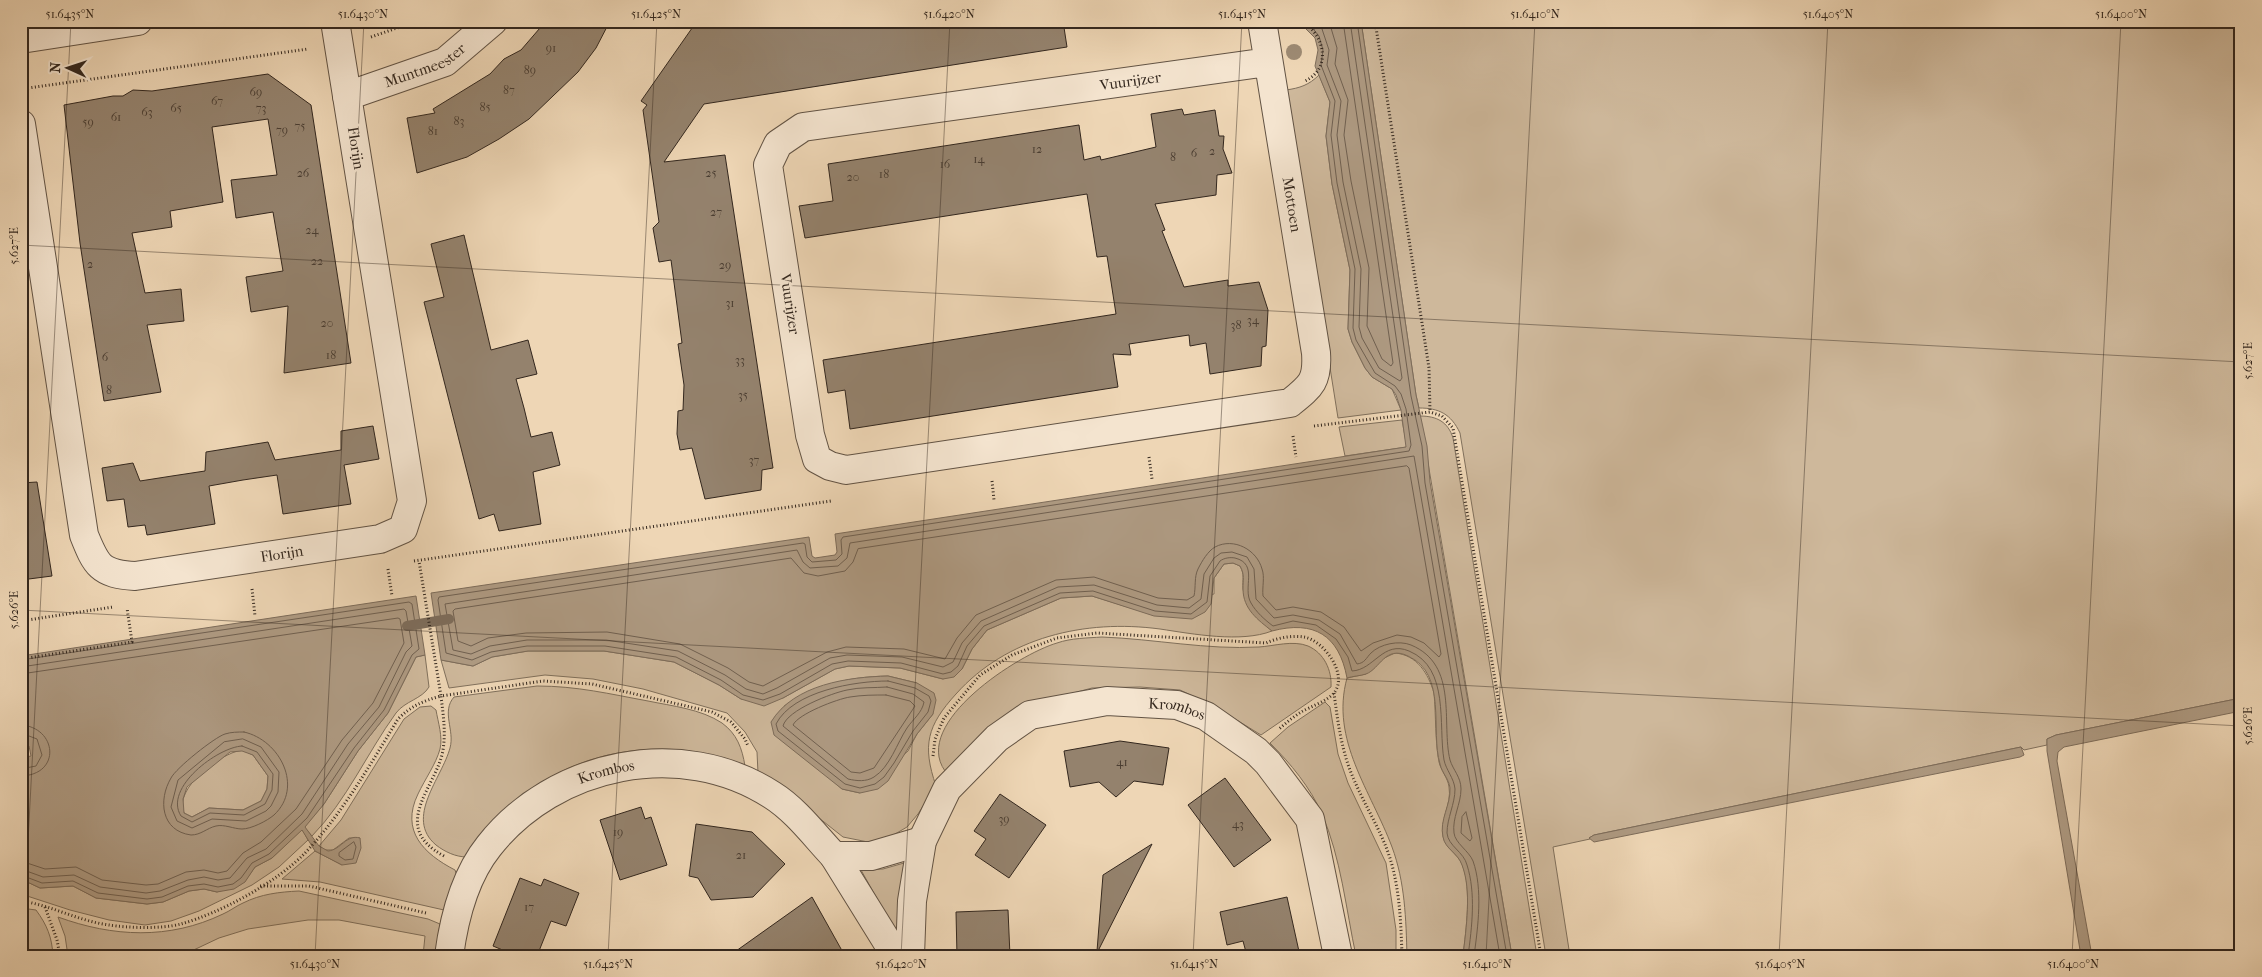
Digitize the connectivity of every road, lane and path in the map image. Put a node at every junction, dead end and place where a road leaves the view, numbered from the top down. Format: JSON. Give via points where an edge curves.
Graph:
{"nodes":[{"id":1,"x":138,"y":21,"type":"edge"},
{"id":2,"x":418,"y":21,"type":"edge"},
{"id":3,"x":493,"y":21,"type":"edge"},
{"id":4,"x":1262,"y":21,"type":"edge"},
{"id":5,"x":1301,"y":21,"type":"edge"},
{"id":6,"x":1375,"y":21,"type":"edge"},
{"id":7,"x":336,"y":33,"type":"edge"},
{"id":8,"x":21,"y":39,"type":"edge"},
{"id":9,"x":1271,"y":73,"type":"junction"},
{"id":10,"x":21,"y":89,"type":"edge"},
{"id":11,"x":347,"y":96,"type":"junction"},
{"id":12,"x":21,"y":124,"type":"edge"},
{"id":13,"x":1311,"y":386,"type":"joint"},
{"id":14,"x":1430,"y":412,"type":"junction"},
{"id":15,"x":1333,"y":423,"type":"dead end"},
{"id":16,"x":1292,"y":430,"type":"dead end"},
{"id":17,"x":1296,"y":457,"type":"dead end"},
{"id":18,"x":834,"y":500,"type":"dead end"},
{"id":19,"x":411,"y":562,"type":"dead end"},
{"id":20,"x":261,"y":586,"type":"dead end"},
{"id":21,"x":251,"y":587,"type":"dead end"},
{"id":22,"x":423,"y":594,"type":"dead end"},
{"id":23,"x":127,"y":605,"type":"dead end"},
{"id":24,"x":117,"y":606,"type":"dead end"},
{"id":25,"x":21,"y":621,"type":"edge"},
{"id":26,"x":21,"y":659,"type":"edge"},
{"id":27,"x":1334,"y":693,"type":"junction"},
{"id":28,"x":441,"y":696,"type":"junction"},
{"id":29,"x":1256,"y":751,"type":"junction"},
{"id":30,"x":749,"y":783,"type":"junction"},
{"id":31,"x":947,"y":789,"type":"junction"},
{"id":32,"x":922,"y":841,"type":"junction"},
{"id":33,"x":834,"y":856,"type":"junction"},
{"id":34,"x":474,"y":871,"type":"junction"},
{"id":35,"x":260,"y":886,"type":"junction"},
{"id":36,"x":21,"y":901,"type":"edge"},
{"id":37,"x":45,"y":907,"type":"junction"},
{"id":38,"x":454,"y":920,"type":"junction"},
{"id":39,"x":60,"y":956,"type":"edge"},
{"id":40,"x":449,"y":956,"type":"edge"},
{"id":41,"x":896,"y":956,"type":"edge"},
{"id":42,"x":910,"y":956,"type":"edge"},
{"id":43,"x":1338,"y":956,"type":"edge"},
{"id":44,"x":1402,"y":956,"type":"edge"},
{"id":45,"x":1542,"y":956,"type":"edge"}],
"edges":[{"from":1,"to":8,"type":"street"},
{"from":2,"to":7,"type":"path","via":[[377,36]]},
{"from":3,"to":11,"type":"street","name":"Muntmeester","via":[[445,62]]},
{"from":4,"to":9,"type":"street","name":"Mottoen"},
{"from":5,"to":9,"type":"path","via":[[1311,26],[1322,47],[1322,59],[1317,70],[1298,84]]},
{"from":6,"to":14,"type":"path","via":[[1429,368]]},
{"from":7,"to":10,"type":"path"},
{"from":7,"to":11,"type":"street","name":"Florijn"},
{"from":9,"to":13,"type":"street","name":"Mottoen","via":[[1316,353],[1317,371]]},
{"from":9,"to":13,"type":"street","name":"Vuurijzer","via":[[803,127],[778,144],[768,165],[810,435],[817,459],[830,466],[846,470],[1290,403]]},
{"from":11,"to":12,"type":"street","name":"Florijn","via":[[412,500],[403,528],[380,539],[135,576],[104,571],[94,561],[84,536]]},
{"from":14,"to":15,"type":"path"},
{"from":14,"to":45,"type":"path","via":[[1448,420],[1457,439]]},
{"from":16,"to":17,"type":"path"},
{"from":18,"to":19,"type":"path"},
{"from":20,"to":21,"type":"path"},
{"from":22,"to":28,"type":"path"},
{"from":23,"to":26,"type":"path","via":[[132,642]]},
{"from":24,"to":25,"type":"path"},
{"from":27,"to":29,"type":"path","via":[[1299,714],[1266,739]]},
{"from":27,"to":31,"type":"path","via":[[1338,682],[1329,654],[1318,642],[1304,637],[1266,643],[1097,633],[1057,638],[1012,655],[980,675],[944,718],[935,739],[933,760]]},
{"from":27,"to":44,"type":"path","via":[[1339,734],[1348,763],[1392,864],[1401,915]]},
{"from":28,"to":30,"type":"path","via":[[543,681],[607,686],[712,712],[731,722],[745,739],[751,755]]},
{"from":28,"to":34,"type":"path","via":[[445,725],[443,751],[419,805],[420,831],[432,849]]},
{"from":28,"to":35,"type":"path","via":[[409,708],[398,719],[322,834],[304,855]]},
{"from":29,"to":31,"type":"street","name":"Krombos","via":[[1206,716],[1177,705],[1107,701],[1030,715],[997,738]]},
{"from":29,"to":43,"type":"street","name":"Krombos","via":[[1310,819]]},
{"from":30,"to":33,"type":"street","name":"Krombos","via":[[773,796]]},
{"from":30,"to":34,"type":"street","name":"Krombos","via":[[706,768],[650,762],[616,766],[561,786],[523,811],[488,846]]},
{"from":31,"to":32,"type":"street","name":"Krombos"},
{"from":32,"to":33,"type":"street","via":[[871,856]]},
{"from":32,"to":42,"type":"street","name":"Krombos","via":[[912,901]]},
{"from":33,"to":41,"type":"street","name":"Krombos"},
{"from":34,"to":38,"type":"street","name":"Krombos"},
{"from":35,"to":37,"type":"path","via":[[234,902],[179,924],[108,925]]},
{"from":35,"to":38,"type":"path","via":[[310,886]]},
{"from":36,"to":37,"type":"path"},
{"from":37,"to":39,"type":"path"},
{"from":38,"to":40,"type":"street","name":"Krombos"}]}
